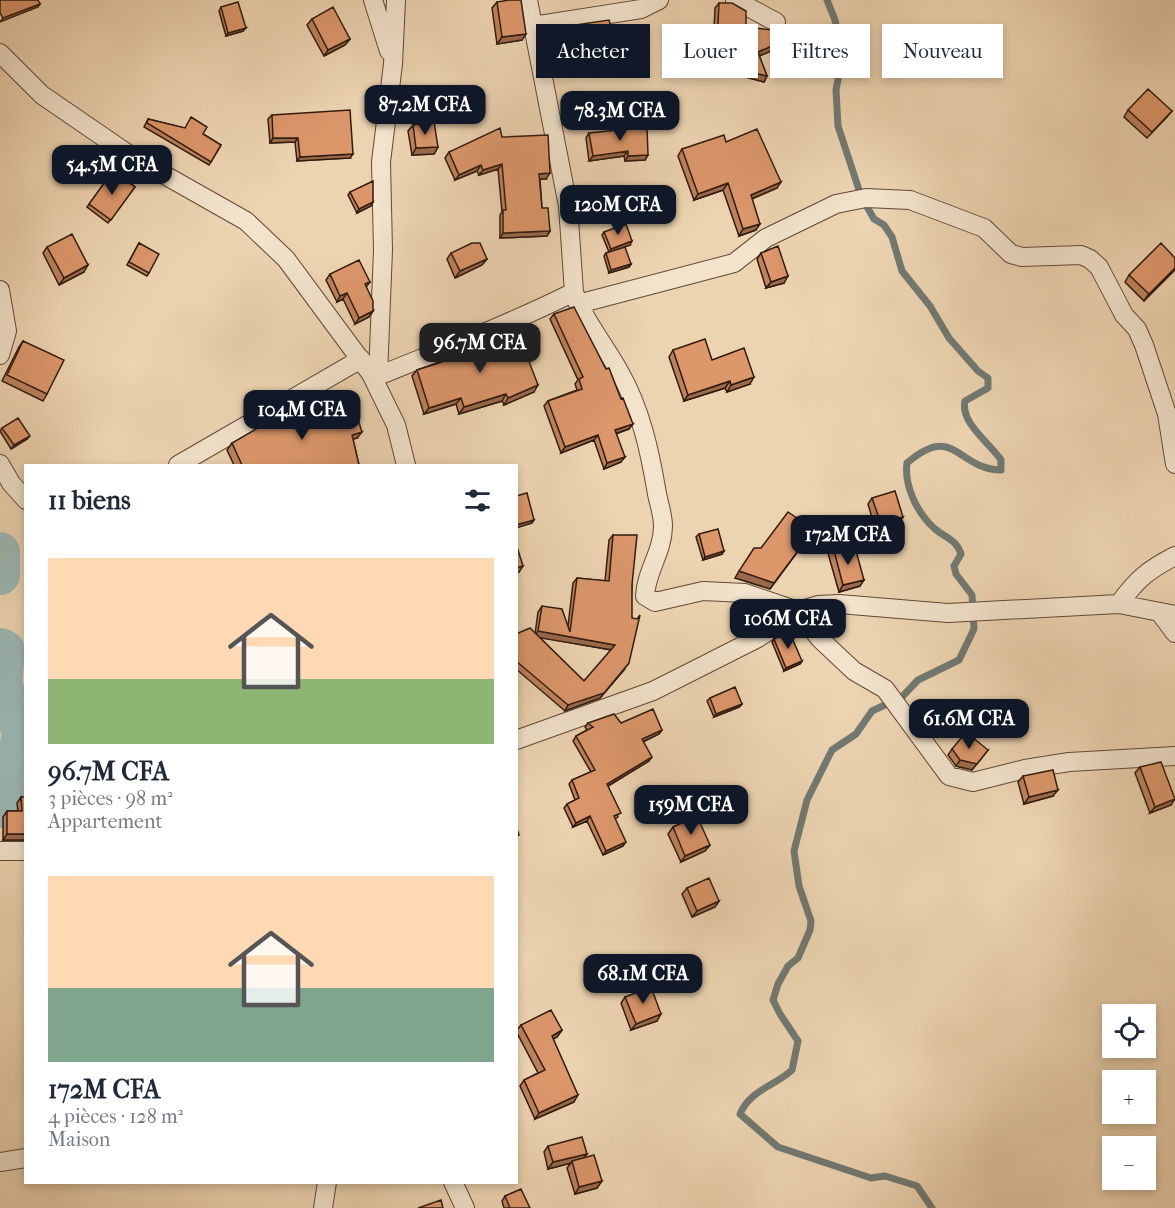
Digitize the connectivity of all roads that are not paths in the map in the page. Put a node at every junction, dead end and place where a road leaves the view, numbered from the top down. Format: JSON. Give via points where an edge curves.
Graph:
{"nodes":[{"id":1,"x":373,"y":0,"type":"edge"},
{"id":2,"x":396,"y":0,"type":"edge"},
{"id":3,"x":528,"y":0,"type":"edge"},
{"id":4,"x":659,"y":0,"type":"edge"},
{"id":5,"x":735,"y":0,"type":"edge"},
{"id":6,"x":776,"y":22,"type":"dead end"},
{"id":7,"x":533,"y":26,"type":"junction"},
{"id":8,"x":0,"y":53,"type":"edge"},
{"id":9,"x":393,"y":64,"type":"junction"},
{"id":10,"x":0,"y":290,"type":"edge"},
{"id":11,"x":576,"y":298,"type":"junction"},
{"id":12,"x":0,"y":355,"type":"edge"},
{"id":13,"x":370,"y":370,"type":"junction"},
{"id":14,"x":0,"y":464,"type":"edge"},
{"id":15,"x":180,"y":464,"type":"edge"},
{"id":16,"x":406,"y":464,"type":"edge"},
{"id":17,"x":1175,"y":464,"type":"edge"},
{"id":18,"x":24,"y":498,"type":"edge"},
{"id":19,"x":1175,"y":556,"type":"edge"},
{"id":20,"x":1119,"y":604,"type":"junction"},
{"id":21,"x":798,"y":610,"type":"junction"},
{"id":22,"x":1168,"y":614,"type":"edge"},
{"id":23,"x":1175,"y":633,"type":"edge"},
{"id":24,"x":518,"y":739,"type":"edge"},
{"id":25,"x":1175,"y":756,"type":"edge"},
{"id":26,"x":0,"y":851,"type":"edge"},
{"id":27,"x":24,"y":851,"type":"edge"},
{"id":28,"x":24,"y":1158,"type":"edge"},
{"id":29,"x":0,"y":1162,"type":"edge"},
{"id":30,"x":327,"y":1184,"type":"edge"},
{"id":31,"x":454,"y":1184,"type":"edge"},
{"id":32,"x":322,"y":1208,"type":"edge"},
{"id":33,"x":465,"y":1208,"type":"edge"}],
"edges":[{"from":1,"to":9,"type":"street"},
{"from":2,"to":9,"type":"street"},
{"from":3,"to":7,"type":"street"},
{"from":4,"to":7,"type":"street","via":[[641,9]]},
{"from":5,"to":6,"type":"street"},
{"from":7,"to":11,"type":"street","via":[[568,206]]},
{"from":8,"to":13,"type":"street","via":[[42,95],[111,142],[246,221],[286,259]]},
{"from":9,"to":13,"type":"street","via":[[381,162],[382,250]]},
{"from":10,"to":12,"type":"street","via":[[7,331]]},
{"from":11,"to":13,"type":"street"},
{"from":11,"to":17,"type":"street","via":[[735,263],[766,238],[836,204],[866,198],[910,200],[984,228],[1011,254],[1081,255],[1099,267],[1144,345],[1167,414]]},
{"from":11,"to":21,"type":"street","via":[[638,411],[652,466],[663,525],[660,549],[645,581],[645,596],[655,602],[703,591],[745,593]]},
{"from":13,"to":15,"type":"street"},
{"from":13,"to":16,"type":"street","via":[[396,425]]},
{"from":14,"to":18,"type":"street"},
{"from":19,"to":20,"type":"street","via":[[1137,579]]},
{"from":20,"to":21,"type":"street","via":[[948,614],[839,604]]},
{"from":20,"to":22,"type":"street"},
{"from":21,"to":24,"type":"street","via":[[758,638],[653,691]]},
{"from":21,"to":25,"type":"street","via":[[820,639],[854,671],[885,689],[949,776],[973,782],[1069,762]]},
{"from":22,"to":23,"type":"street"},
{"from":26,"to":27,"type":"street"},
{"from":28,"to":29,"type":"street"},
{"from":30,"to":32,"type":"street"},
{"from":31,"to":33,"type":"street"}]}
